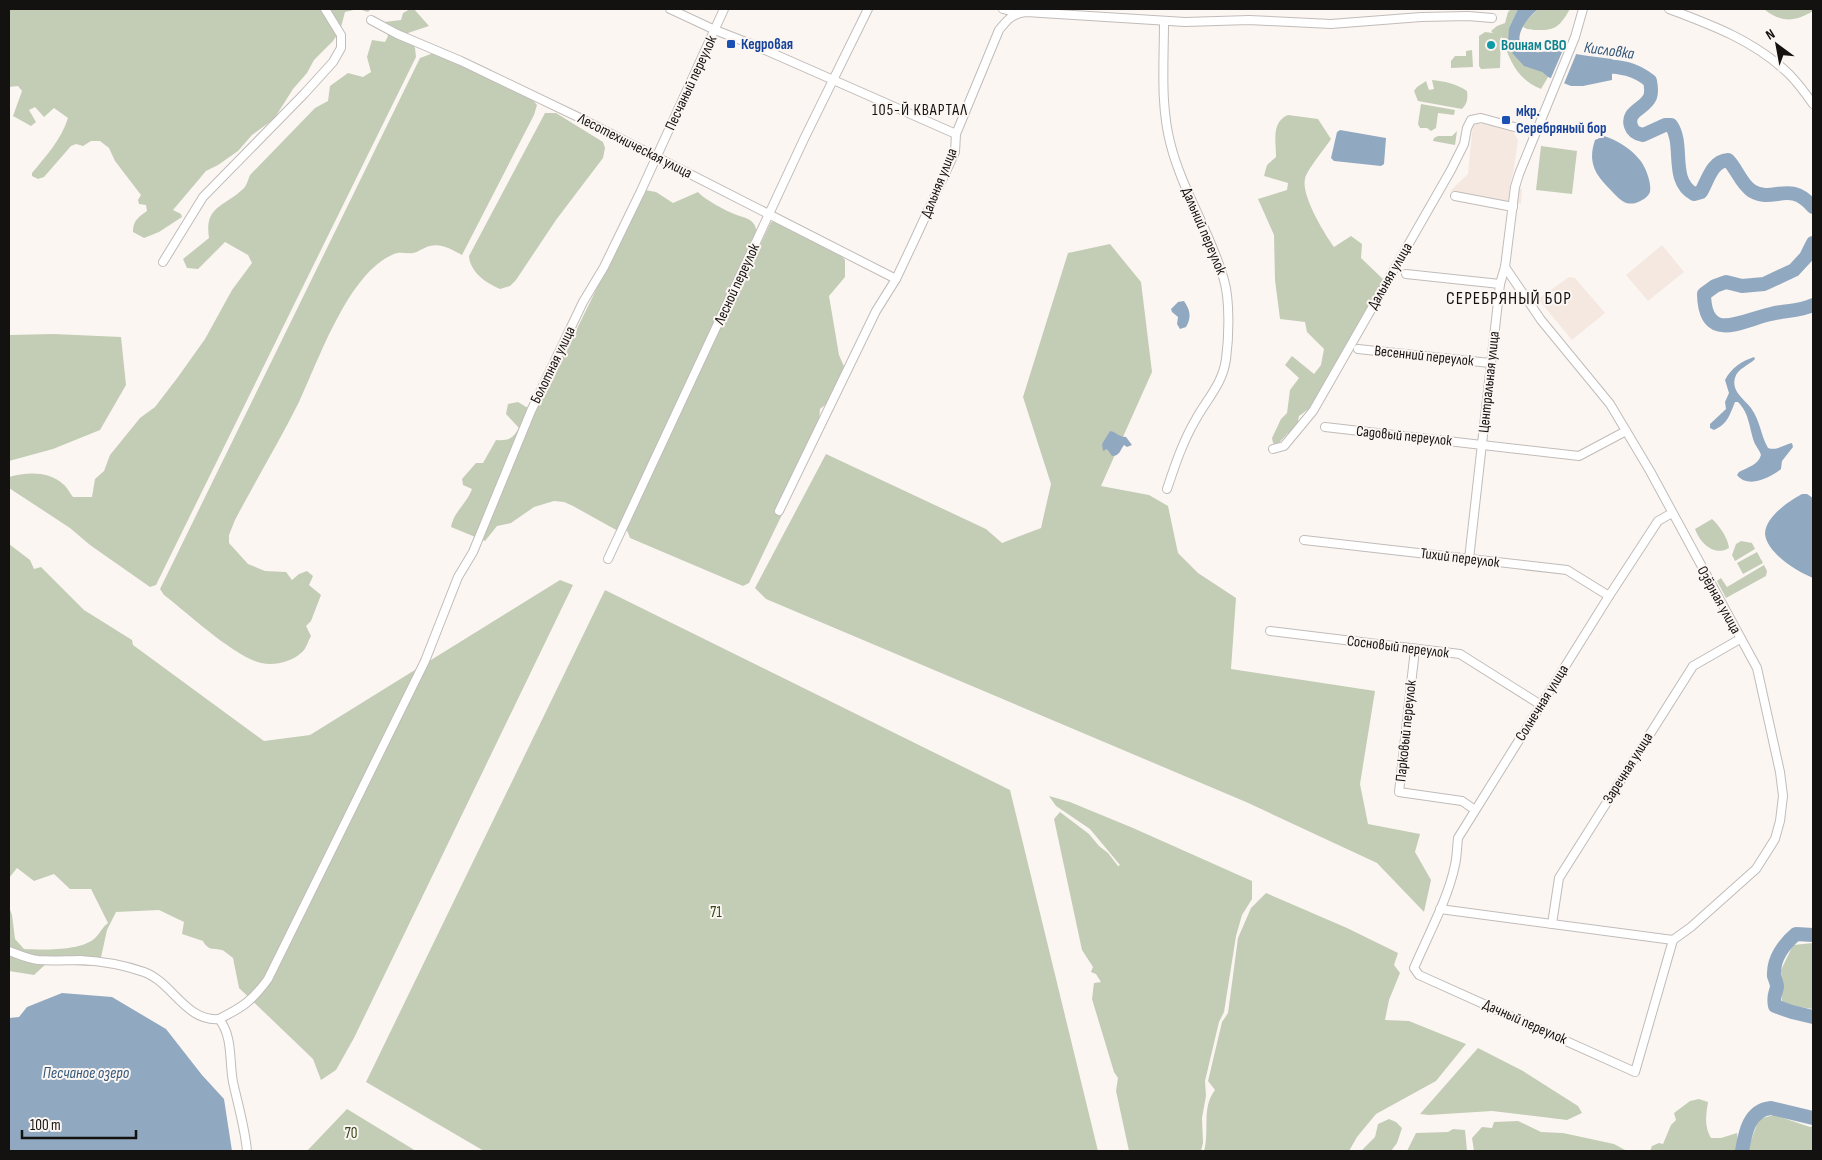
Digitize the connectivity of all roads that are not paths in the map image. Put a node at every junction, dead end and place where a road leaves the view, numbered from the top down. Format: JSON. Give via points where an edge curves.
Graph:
{"nodes":[{"id":1,"x":325,"y":9,"type":"edge"},
{"id":2,"x":670,"y":9,"type":"edge"},
{"id":3,"x":724,"y":9,"type":"edge"},
{"id":4,"x":868,"y":9,"type":"edge"},
{"id":5,"x":1004,"y":9,"type":"edge"},
{"id":6,"x":1583,"y":9,"type":"edge"},
{"id":7,"x":1669,"y":9,"type":"edge"},
{"id":8,"x":1018,"y":13,"type":"junction"},
{"id":9,"x":1492,"y":18,"type":"dead end"},
{"id":10,"x":371,"y":20,"type":"dead end"},
{"id":11,"x":1164,"y":21,"type":"junction"},
{"id":12,"x":715,"y":30,"type":"junction"},
{"id":13,"x":833,"y":80,"type":"junction"},
{"id":14,"x":1813,"y":104,"type":"edge"},
{"id":15,"x":1538,"y":131,"type":"junction"},
{"id":16,"x":956,"y":134,"type":"junction"},
{"id":17,"x":656,"y":157,"type":"junction"},
{"id":18,"x":1455,"y":196,"type":"dead end"},
{"id":19,"x":1513,"y":207,"type":"junction"},
{"id":20,"x":769,"y":215,"type":"junction"},
{"id":21,"x":163,"y":262,"type":"dead end"},
{"id":22,"x":1505,"y":267,"type":"junction"},
{"id":23,"x":1406,"y":274,"type":"dead end"},
{"id":24,"x":896,"y":279,"type":"junction"},
{"id":25,"x":1500,"y":284,"type":"junction"},
{"id":26,"x":1358,"y":349,"type":"dead end"},
{"id":27,"x":1490,"y":363,"type":"junction"},
{"id":28,"x":1325,"y":427,"type":"dead end"},
{"id":29,"x":1626,"y":430,"type":"junction"},
{"id":30,"x":1483,"y":444,"type":"junction"},
{"id":31,"x":1273,"y":449,"type":"dead end"},
{"id":32,"x":1167,"y":489,"type":"dead end"},
{"id":33,"x":779,"y":511,"type":"dead end"},
{"id":34,"x":1672,"y":513,"type":"junction"},
{"id":35,"x":1304,"y":540,"type":"dead end"},
{"id":36,"x":1469,"y":559,"type":"junction"},
{"id":37,"x":608,"y":560,"type":"dead end"},
{"id":38,"x":1609,"y":596,"type":"junction"},
{"id":39,"x":1270,"y":631,"type":"dead end"},
{"id":40,"x":1740,"y":639,"type":"junction"},
{"id":41,"x":1415,"y":649,"type":"junction"},
{"id":42,"x":1541,"y":704,"type":"junction"},
{"id":43,"x":1476,"y":810,"type":"junction"},
{"id":44,"x":1440,"y":909,"type":"junction"},
{"id":45,"x":1552,"y":924,"type":"junction"},
{"id":46,"x":1673,"y":940,"type":"junction"},
{"id":47,"x":9,"y":951,"type":"edge"},
{"id":48,"x":1416,"y":972,"type":"joint"},
{"id":49,"x":219,"y":1019,"type":"junction"},
{"id":50,"x":247,"y":1151,"type":"edge"}],
"edges":[{"from":1,"to":21,"type":"street","via":[[341,35],[341,48],[333,62],[203,197]]},
{"from":2,"to":12,"type":"street"},
{"from":3,"to":12,"type":"street","name":"Песчаный переулок"},
{"from":4,"to":13,"type":"street","name":"Лесной переулок"},
{"from":5,"to":8,"type":"street"},
{"from":6,"to":15,"type":"street","name":"Центральная улица","via":[[1576,37]]},
{"from":7,"to":14,"type":"street","via":[[1734,35],[1768,56],[1790,75]]},
{"from":8,"to":11,"type":"street"},
{"from":8,"to":16,"type":"street","name":"Дальняя улица","via":[[999,30]]},
{"from":9,"to":11,"type":"street","via":[[1420,17],[1331,24],[1248,20]]},
{"from":10,"to":17,"type":"street","name":"Лесотехническая улица"},
{"from":11,"to":32,"type":"street","name":"Дальний переулок","via":[[1165,120],[1180,175],[1217,259],[1229,302],[1226,360],[1217,389],[1196,418]]},
{"from":12,"to":13,"type":"street"},
{"from":12,"to":17,"type":"street","name":"Песчаный переулок"},
{"from":13,"to":16,"type":"street"},
{"from":13,"to":20,"type":"street","name":"Лесной переулок"},
{"from":15,"to":19,"type":"street","name":"Центральная улица","via":[[1519,174]]},
{"from":15,"to":31,"type":"street","name":"Дальняя улица","via":[[1477,118],[1468,123],[1464,144],[1451,170],[1313,411],[1284,446]]},
{"from":16,"to":24,"type":"street","name":"Дальняя улица","via":[[955,152]]},
{"from":17,"to":20,"type":"street","name":"Лесотехническая улица"},
{"from":17,"to":49,"type":"street","name":"Болотная улица","via":[[535,403],[473,552],[458,577],[425,661],[268,979],[257,995],[241,1009]]},
{"from":18,"to":19,"type":"street"},
{"from":19,"to":22,"type":"street","name":"Центральная улица"},
{"from":20,"to":24,"type":"street","name":"Лесотехническая улица"},
{"from":20,"to":37,"type":"street","name":"Лесной переулок"},
{"from":22,"to":25,"type":"street","name":"Центральная улица"},
{"from":22,"to":29,"type":"street","name":"Озёрная улица","via":[[1541,320],[1610,404]]},
{"from":23,"to":25,"type":"street"},
{"from":24,"to":33,"type":"street","name":"Дальняя улица","via":[[876,311]]},
{"from":25,"to":27,"type":"street","name":"Центральная улица"},
{"from":26,"to":27,"type":"street","name":"Весенний переулок"},
{"from":27,"to":30,"type":"street","name":"Центральная улица"},
{"from":28,"to":30,"type":"street","name":"Садовый переулок"},
{"from":29,"to":30,"type":"street","name":"Садовый переулок","via":[[1579,456]]},
{"from":29,"to":34,"type":"street","name":"Озёрная улица"},
{"from":30,"to":36,"type":"street","name":"Центральная улица"},
{"from":34,"to":38,"type":"street","name":"Солнечная улица","via":[[1658,521]]},
{"from":34,"to":40,"type":"street","name":"Озёрная улица"},
{"from":35,"to":36,"type":"street","name":"Тихий переулок"},
{"from":36,"to":38,"type":"street","name":"Тихий переулок","via":[[1566,570]]},
{"from":38,"to":42,"type":"street","name":"Солнечная улица"},
{"from":39,"to":41,"type":"street","name":"Сосновый переулок"},
{"from":40,"to":45,"type":"street","name":"Заречная улица","via":[[1692,666],[1559,878]]},
{"from":40,"to":46,"type":"street","name":"Озёрная улица","via":[[1757,668],[1780,772],[1783,796],[1780,821],[1775,839],[1756,869]]},
{"from":41,"to":42,"type":"street","name":"Сосновый переулок","via":[[1460,654]]},
{"from":41,"to":43,"type":"street","name":"Парковый переулок","via":[[1399,792],[1462,801]]},
{"from":42,"to":43,"type":"street","name":"Солнечная улица"},
{"from":43,"to":44,"type":"street","name":"Солнечная улица","via":[[1458,838],[1455,866]]},
{"from":44,"to":45,"type":"street"},
{"from":44,"to":48,"type":"street","name":"Солнечная улица","via":[[1414,968]]},
{"from":45,"to":46,"type":"street"},
{"from":46,"to":48,"type":"street","name":"Дачный переулок","via":[[1635,1072]]},
{"from":47,"to":49,"type":"street","via":[[36,960],[109,963],[145,972],[201,1016]]},
{"from":49,"to":50,"type":"street","via":[[228,1038]]}]}
